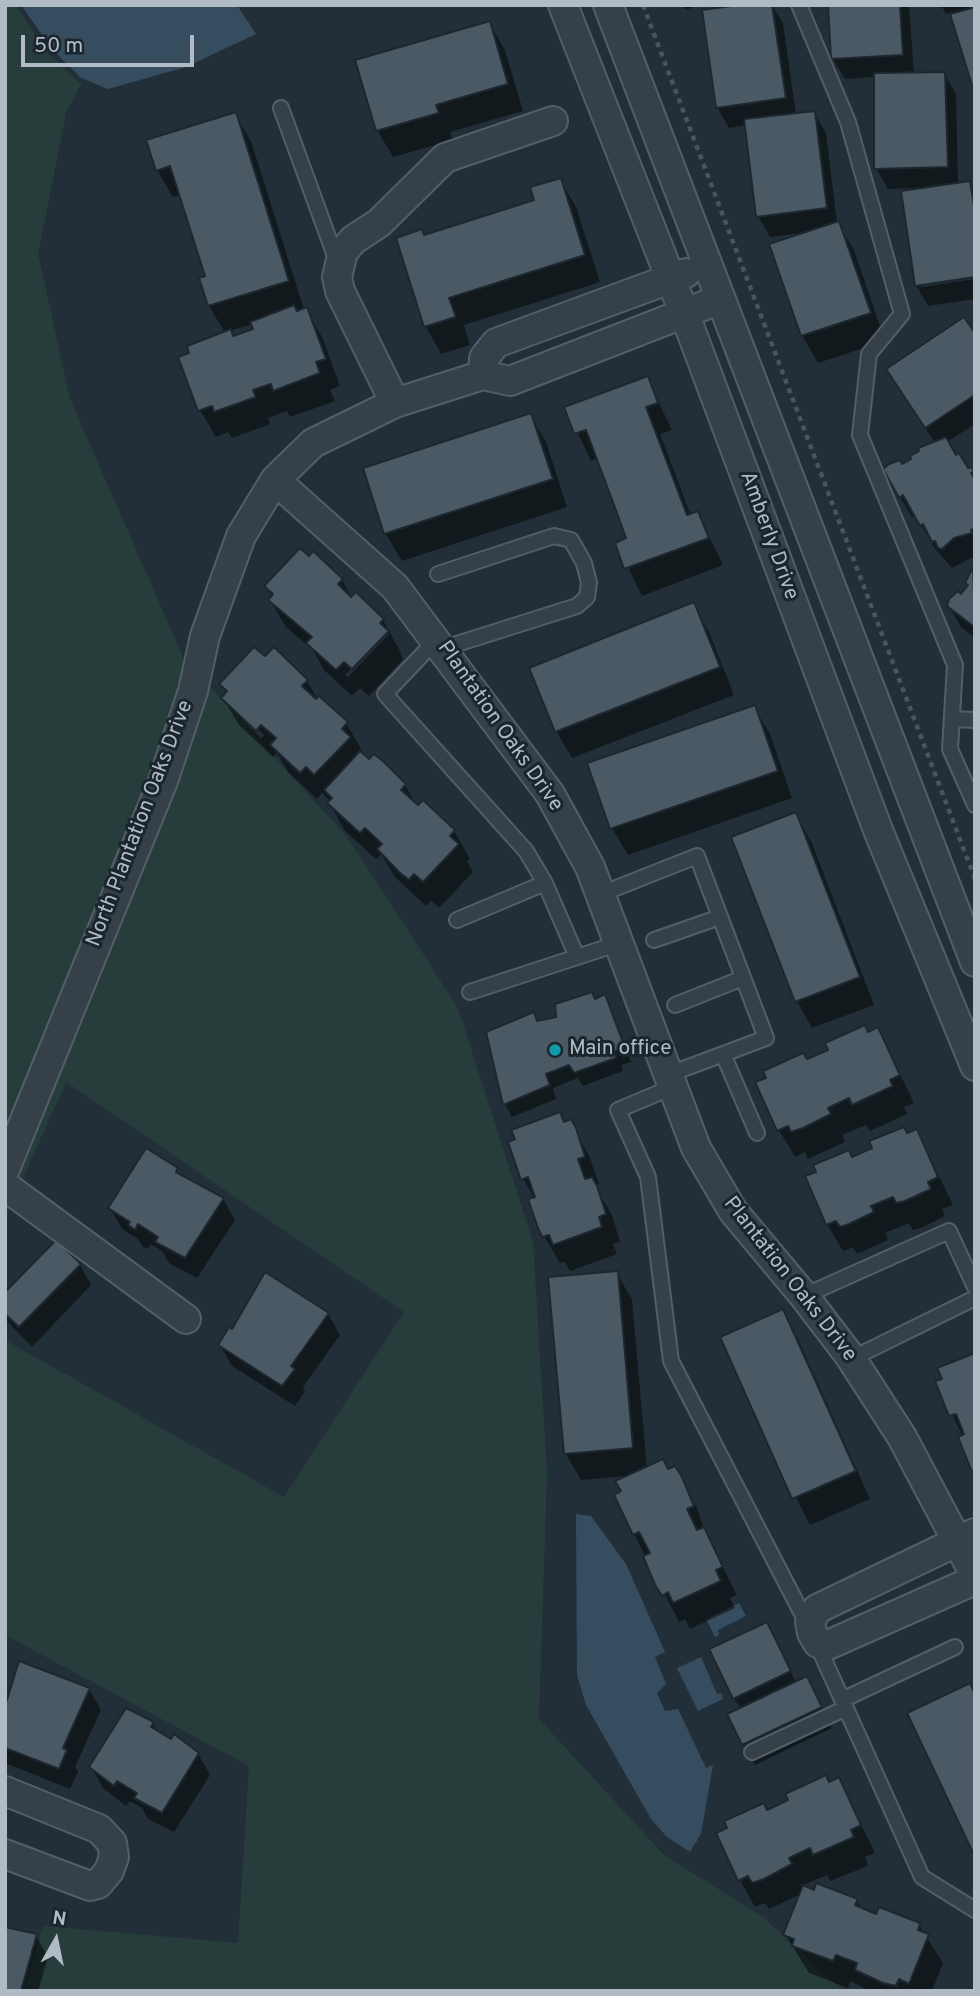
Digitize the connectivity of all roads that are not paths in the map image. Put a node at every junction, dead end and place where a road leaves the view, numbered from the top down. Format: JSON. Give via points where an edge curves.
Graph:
{"nodes":[{"id":1,"x":563,"y":5,"type":"edge"},
{"id":2,"x":608,"y":5,"type":"edge"},
{"id":3,"x":799,"y":5,"type":"edge"},
{"id":4,"x":281,"y":108,"type":"dead end"},
{"id":5,"x":553,"y":121,"type":"dead end"},
{"id":6,"x":338,"y":265,"type":"junction"},
{"id":7,"x":708,"y":265,"type":"junction"},
{"id":8,"x":671,"y":279,"type":"junction"},
{"id":9,"x":721,"y":299,"type":"junction"},
{"id":10,"x":685,"y":315,"type":"junction"},
{"id":11,"x":483,"y":375,"type":"junction"},
{"id":12,"x":395,"y":403,"type":"junction"},
{"id":13,"x":275,"y":480,"type":"junction"},
{"id":14,"x":438,"y":574,"type":"dead end"},
{"id":15,"x":440,"y":643,"type":"junction"},
{"id":16,"x":953,"y":719,"type":"junction"},
{"id":17,"x":975,"y":720,"type":"edge"},
{"id":18,"x":975,"y":805,"type":"edge"},
{"id":19,"x":545,"y":883,"type":"junction"},
{"id":20,"x":601,"y":894,"type":"junction"},
{"id":21,"x":720,"y":917,"type":"junction"},
{"id":22,"x":457,"y":920,"type":"dead end"},
{"id":23,"x":654,"y":940,"type":"dead end"},
{"id":24,"x":620,"y":943,"type":"junction"},
{"id":25,"x":577,"y":957,"type":"junction"},
{"id":26,"x":975,"y":962,"type":"edge"},
{"id":27,"x":743,"y":978,"type":"junction"},
{"id":28,"x":470,"y":992,"type":"dead end"},
{"id":29,"x":675,"y":1004,"type":"dead end"},
{"id":30,"x":723,"y":1054,"type":"junction"},
{"id":31,"x":975,"y":1066,"type":"edge"},
{"id":32,"x":672,"y":1080,"type":"junction"},
{"id":33,"x":757,"y":1133,"type":"dead end"},
{"id":34,"x":5,"y":1169,"type":"edge"},
{"id":35,"x":5,"y":1186,"type":"edge"},
{"id":36,"x":975,"y":1287,"type":"edge"},
{"id":37,"x":804,"y":1296,"type":"junction"},
{"id":38,"x":975,"y":1298,"type":"edge"},
{"id":39,"x":186,"y":1319,"type":"dead end"},
{"id":40,"x":851,"y":1359,"type":"junction"},
{"id":41,"x":967,"y":1537,"type":"edge"},
{"id":42,"x":975,"y":1578,"type":"edge"},
{"id":43,"x":812,"y":1633,"type":"junction"},
{"id":44,"x":955,"y":1647,"type":"dead end"},
{"id":45,"x":844,"y":1704,"type":"junction"},
{"id":46,"x":752,"y":1752,"type":"dead end"},
{"id":47,"x":5,"y":1791,"type":"edge"},
{"id":48,"x":5,"y":1854,"type":"edge"},
{"id":49,"x":975,"y":1910,"type":"edge"}],
"edges":[{"from":1,"to":8,"type":"street","name":"Amberly Drive"},
{"from":2,"to":7,"type":"street","name":"Amberly Drive"},
{"from":3,"to":16,"type":"lane","via":[[848,122],[902,314],[869,354],[860,435],[956,665]]},
{"from":4,"to":6,"type":"lane"},
{"from":5,"to":6,"type":"street","via":[[445,158],[379,223],[353,240]]},
{"from":6,"to":12,"type":"street","via":[[340,291]]},
{"from":7,"to":8,"type":"street"},
{"from":7,"to":9,"type":"street","name":"Amberly Drive"},
{"from":8,"to":10,"type":"street","name":"Amberly Drive"},
{"from":8,"to":11,"type":"street","via":[[496,343],[484,358]]},
{"from":9,"to":10,"type":"street"},
{"from":9,"to":26,"type":"street","name":"Amberly Drive"},
{"from":10,"to":11,"type":"street","via":[[510,381]]},
{"from":10,"to":31,"type":"street","name":"Amberly Drive","via":[[878,830]]},
{"from":11,"to":12,"type":"street"},
{"from":12,"to":13,"type":"street","via":[[313,443]]},
{"from":13,"to":15,"type":"street","name":"Plantation Oaks Drive","via":[[395,587]]},
{"from":13,"to":34,"type":"street","name":"North Plantation Oaks Drive","via":[[236,549],[163,781]]},
{"from":14,"to":15,"type":"lane","via":[[554,536],[571,540],[589,583],[587,597],[577,606]]},
{"from":15,"to":19,"type":"lane","via":[[385,694],[526,852]]},
{"from":15,"to":20,"type":"street","name":"Plantation Oaks Drive","via":[[550,794]]},
{"from":16,"to":17,"type":"lane"},
{"from":16,"to":18,"type":"lane","via":[[950,749]]},
{"from":19,"to":22,"type":"lane"},
{"from":19,"to":25,"type":"lane"},
{"from":20,"to":21,"type":"lane","via":[[697,856]]},
{"from":20,"to":24,"type":"street","name":"Plantation Oaks Drive"},
{"from":21,"to":23,"type":"lane"},
{"from":21,"to":27,"type":"lane"},
{"from":24,"to":25,"type":"lane"},
{"from":24,"to":32,"type":"street","name":"Plantation Oaks Drive"},
{"from":25,"to":28,"type":"lane"},
{"from":27,"to":29,"type":"lane"},
{"from":27,"to":30,"type":"lane","via":[[766,1038]]},
{"from":30,"to":32,"type":"lane"},
{"from":30,"to":33,"type":"lane"},
{"from":32,"to":37,"type":"street","name":"Plantation Oaks Drive","via":[[696,1148],[733,1211]]},
{"from":32,"to":43,"type":"lane","via":[[618,1110],[648,1177],[671,1361]]},
{"from":35,"to":39,"type":"street"},
{"from":36,"to":37,"type":"lane","via":[[949,1231]]},
{"from":37,"to":40,"type":"street","name":"Plantation Oaks Drive"},
{"from":38,"to":40,"type":"lane"},
{"from":40,"to":41,"type":"street","name":"Plantation Oaks Drive"},
{"from":41,"to":42,"type":"street","name":"Plantation Oaks Drive"},
{"from":41,"to":43,"type":"street","via":[[817,1609],[810,1622]]},
{"from":42,"to":43,"type":"street","via":[[828,1645],[818,1643]]},
{"from":43,"to":45,"type":"lane"},
{"from":44,"to":45,"type":"lane"},
{"from":45,"to":46,"type":"lane"},
{"from":45,"to":49,"type":"lane","via":[[922,1877]]},
{"from":47,"to":48,"type":"street","via":[[99,1829],[112,1843],[114,1857],[109,1871],[90,1886]]}]}
